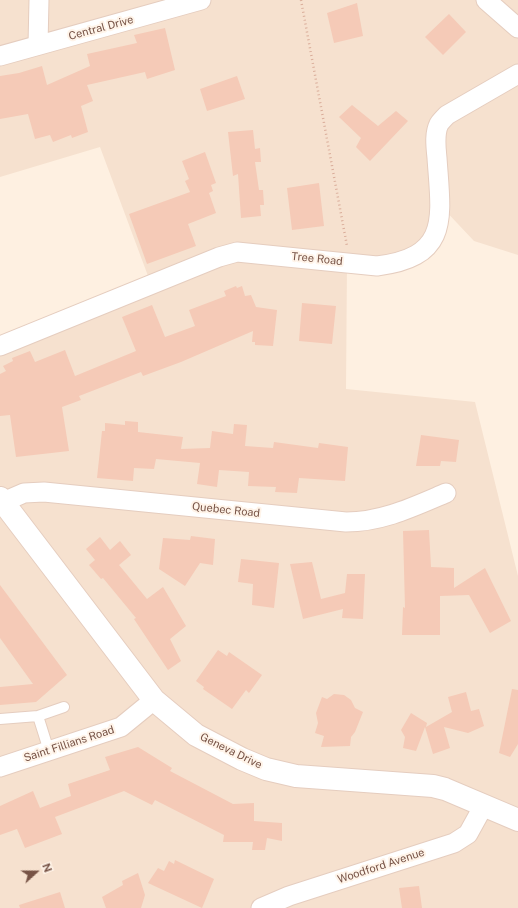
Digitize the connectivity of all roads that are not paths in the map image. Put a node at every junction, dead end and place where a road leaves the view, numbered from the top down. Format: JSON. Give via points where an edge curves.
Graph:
{"nodes":[{"id":1,"x":39,"y":0,"type":"edge"},
{"id":2,"x":202,"y":0,"type":"edge"},
{"id":3,"x":486,"y":0,"type":"edge"},
{"id":4,"x":518,"y":28,"type":"edge"},
{"id":5,"x":38,"y":45,"type":"junction"},
{"id":6,"x":0,"y":56,"type":"edge"},
{"id":7,"x":518,"y":74,"type":"edge"},
{"id":8,"x":0,"y":346,"type":"edge"},
{"id":9,"x":446,"y":493,"type":"dead end"},
{"id":10,"x":2,"y":500,"type":"edge"},
{"id":11,"x":154,"y":700,"type":"junction"},
{"id":12,"x":64,"y":707,"type":"dead end"},
{"id":13,"x":38,"y":716,"type":"junction"},
{"id":14,"x":0,"y":719,"type":"edge"},
{"id":15,"x":49,"y":751,"type":"junction"},
{"id":16,"x":0,"y":767,"type":"edge"},
{"id":17,"x":484,"y":805,"type":"junction"},
{"id":18,"x":518,"y":820,"type":"edge"},
{"id":19,"x":261,"y":908,"type":"edge"}],
"edges":[{"from":1,"to":5,"type":"street"},
{"from":2,"to":5,"type":"street","name":"Central Drive"},
{"from":3,"to":4,"type":"street"},
{"from":5,"to":6,"type":"street","name":"Central Drive"},
{"from":7,"to":8,"type":"street","name":"Tree Road","via":[[447,115],[439,124],[436,133],[441,216],[438,230],[421,252],[410,259],[377,266],[237,252],[206,262]]},
{"from":9,"to":10,"type":"street","name":"Quebec Road","via":[[405,511],[366,522],[44,492],[24,493]]},
{"from":10,"to":11,"type":"street","name":"Geneva Drive"},
{"from":11,"to":15,"type":"street","name":"Saint Fillians Road","via":[[121,727]]},
{"from":11,"to":17,"type":"street","name":"Geneva Drive","via":[[196,735],[242,759],[266,768],[296,776],[433,786]]},
{"from":12,"to":13,"type":"lane"},
{"from":13,"to":14,"type":"lane"},
{"from":13,"to":15,"type":"lane"},
{"from":15,"to":16,"type":"street","name":"Saint Fillians Road"},
{"from":17,"to":18,"type":"street","name":"Geneva Drive"},
{"from":17,"to":19,"type":"street","name":"Woodford Avenue","via":[[468,834],[454,843],[289,896]]}]}
